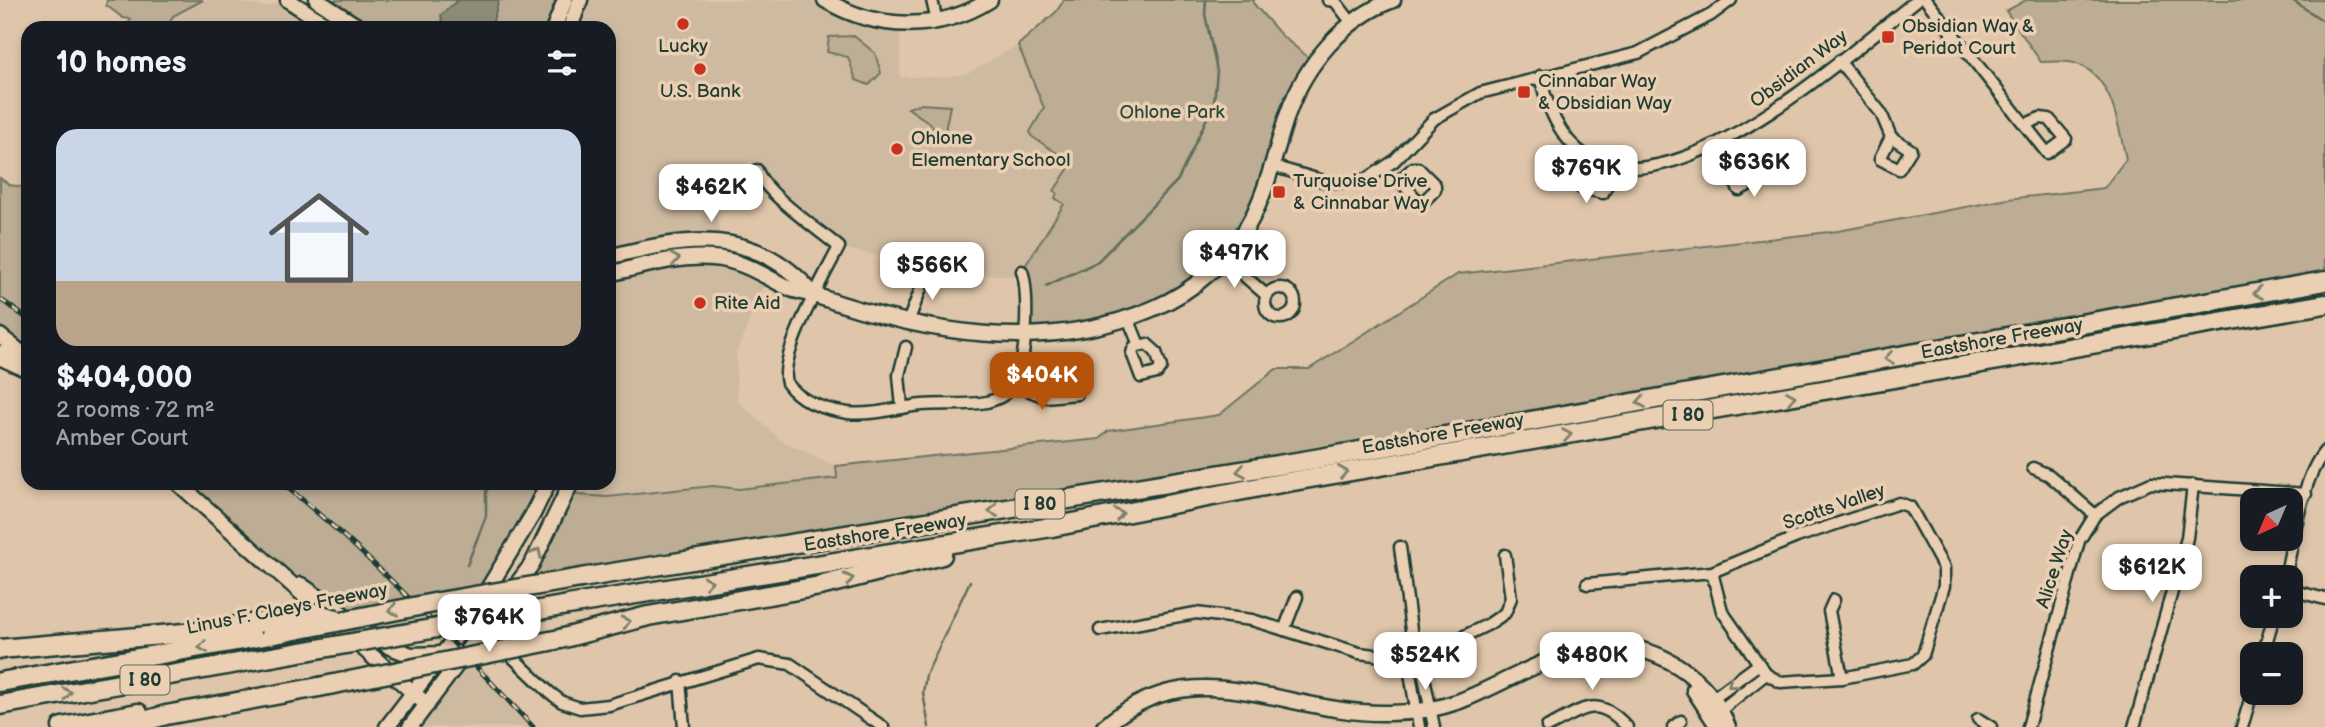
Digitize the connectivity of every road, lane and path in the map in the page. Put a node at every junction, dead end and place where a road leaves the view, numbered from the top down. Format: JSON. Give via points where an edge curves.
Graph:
{"nodes":[{"id":1,"x":288,"y":0,"type":"edge"},
{"id":2,"x":317,"y":0,"type":"edge"},
{"id":3,"x":565,"y":0,"type":"edge"},
{"id":4,"x":580,"y":0,"type":"edge"},
{"id":5,"x":825,"y":0,"type":"edge"},
{"id":6,"x":932,"y":0,"type":"edge"},
{"id":7,"x":990,"y":0,"type":"edge"},
{"id":8,"x":1333,"y":0,"type":"edge"},
{"id":9,"x":1393,"y":0,"type":"edge"},
{"id":10,"x":1731,"y":0,"type":"edge"},
{"id":11,"x":1917,"y":0,"type":"edge"},
{"id":12,"x":1926,"y":0,"type":"edge"},
{"id":13,"x":320,"y":21,"type":"edge"},
{"id":14,"x":349,"y":21,"type":"edge"},
{"id":15,"x":557,"y":21,"type":"edge"},
{"id":16,"x":572,"y":21,"type":"edge"},
{"id":17,"x":937,"y":22,"type":"junction"},
{"id":18,"x":1352,"y":23,"type":"junction"},
{"id":19,"x":1839,"y":61,"type":"junction"},
{"id":20,"x":1540,"y":76,"type":"junction"},
{"id":21,"x":2026,"y":124,"type":"dead end"},
{"id":22,"x":1891,"y":137,"type":"dead end"},
{"id":23,"x":1727,"y":141,"type":"junction"},
{"id":24,"x":1733,"y":152,"type":"dead end"},
{"id":25,"x":1394,"y":161,"type":"junction"},
{"id":26,"x":1590,"y":161,"type":"junction"},
{"id":27,"x":1272,"y":166,"type":"junction"},
{"id":28,"x":1615,"y":168,"type":"junction"},
{"id":29,"x":757,"y":170,"type":"dead end"},
{"id":30,"x":1406,"y":174,"type":"dead end"},
{"id":31,"x":616,"y":255,"type":"edge"},
{"id":32,"x":1225,"y":259,"type":"junction"},
{"id":33,"x":928,"y":271,"type":"dead end"},
{"id":34,"x":1023,"y":271,"type":"dead end"},
{"id":35,"x":616,"y":272,"type":"edge"},
{"id":36,"x":2325,"y":281,"type":"edge"},
{"id":37,"x":1265,"y":294,"type":"dead end"},
{"id":38,"x":814,"y":295,"type":"junction"},
{"id":39,"x":2325,"y":304,"type":"edge"},
{"id":40,"x":1128,"y":318,"type":"junction"},
{"id":41,"x":908,"y":322,"type":"junction"},
{"id":42,"x":0,"y":336,"type":"edge"},
{"id":43,"x":1024,"y":336,"type":"junction"},
{"id":44,"x":1139,"y":345,"type":"dead end"},
{"id":45,"x":906,"y":347,"type":"dead end"},
{"id":46,"x":21,"y":352,"type":"edge"},
{"id":47,"x":0,"y":355,"type":"edge"},
{"id":48,"x":21,"y":365,"type":"edge"},
{"id":49,"x":1015,"y":385,"type":"junction"},
{"id":50,"x":1077,"y":394,"type":"dead end"},
{"id":51,"x":902,"y":408,"type":"junction"},
{"id":52,"x":2325,"y":451,"type":"edge"},
{"id":53,"x":2033,"y":468,"type":"dead end"},
{"id":54,"x":2193,"y":485,"type":"junction"},
{"id":55,"x":186,"y":490,"type":"edge"},
{"id":56,"x":545,"y":490,"type":"edge"},
{"id":57,"x":568,"y":490,"type":"edge"},
{"id":58,"x":2306,"y":494,"type":"junction"},
{"id":59,"x":2095,"y":515,"type":"junction"},
{"id":60,"x":1052,"y":527,"type":"junction"},
{"id":61,"x":1400,"y":547,"type":"dead end"},
{"id":62,"x":254,"y":551,"type":"junction"},
{"id":63,"x":1505,"y":555,"type":"dead end"},
{"id":64,"x":2288,"y":565,"type":"edge"},
{"id":65,"x":1712,"y":572,"type":"junction"},
{"id":66,"x":581,"y":579,"type":"joint"},
{"id":67,"x":1587,"y":584,"type":"dead end"},
{"id":68,"x":2303,"y":593,"type":"edge"},
{"id":69,"x":1297,"y":597,"type":"dead end"},
{"id":70,"x":2325,"y":599,"type":"edge"},
{"id":71,"x":1834,"y":600,"type":"dead end"},
{"id":72,"x":471,"y":617,"type":"junction"},
{"id":73,"x":264,"y":629,"type":"junction"},
{"id":74,"x":484,"y":629,"type":"junction"},
{"id":75,"x":1100,"y":630,"type":"dead end"},
{"id":76,"x":1284,"y":630,"type":"junction"},
{"id":77,"x":0,"y":643,"type":"edge"},
{"id":78,"x":41,"y":645,"type":"junction"},
{"id":79,"x":0,"y":649,"type":"edge"},
{"id":80,"x":443,"y":654,"type":"junction"},
{"id":81,"x":1415,"y":660,"type":"junction"},
{"id":82,"x":1759,"y":664,"type":"junction"},
{"id":83,"x":1766,"y":674,"type":"junction"},
{"id":84,"x":1842,"y":678,"type":"junction"},
{"id":85,"x":680,"y":681,"type":"junction"},
{"id":86,"x":0,"y":682,"type":"edge"},
{"id":87,"x":414,"y":693,"type":"junction"},
{"id":88,"x":0,"y":705,"type":"edge"},
{"id":89,"x":427,"y":705,"type":"junction"},
{"id":90,"x":2248,"y":705,"type":"edge"},
{"id":91,"x":1714,"y":711,"type":"edge"},
{"id":92,"x":166,"y":715,"type":"junction"},
{"id":93,"x":1425,"y":718,"type":"edge"},
{"id":94,"x":1978,"y":719,"type":"dead end"},
{"id":95,"x":62,"y":727,"type":"edge"},
{"id":96,"x":123,"y":727,"type":"edge"},
{"id":97,"x":387,"y":727,"type":"edge"},
{"id":98,"x":410,"y":727,"type":"edge"},
{"id":99,"x":684,"y":727,"type":"edge"},
{"id":100,"x":883,"y":727,"type":"edge"},
{"id":101,"x":1104,"y":727,"type":"edge"},
{"id":102,"x":1116,"y":727,"type":"edge"},
{"id":103,"x":1547,"y":727,"type":"edge"},
{"id":104,"x":1627,"y":727,"type":"edge"},
{"id":105,"x":1728,"y":727,"type":"edge"},
{"id":106,"x":1991,"y":727,"type":"edge"},
{"id":107,"x":2028,"y":727,"type":"edge"},
{"id":108,"x":2134,"y":727,"type":"edge"},
{"id":109,"x":2242,"y":727,"type":"edge"}],
"edges":[{"from":1,"to":13,"type":"street"},
{"from":2,"to":14,"type":"street"},
{"from":3,"to":15,"type":"street"},
{"from":4,"to":16,"type":"street"},
{"from":5,"to":17,"type":"street","via":[[880,22]]},
{"from":6,"to":17,"type":"street"},
{"from":7,"to":17,"type":"street"},
{"from":8,"to":18,"type":"street"},
{"from":9,"to":18,"type":"street"},
{"from":10,"to":20,"type":"street","via":[[1712,15],[1638,53]]},
{"from":11,"to":19,"type":"street","name":"Obsidian Way"},
{"from":12,"to":21,"type":"street"},
{"from":18,"to":27,"type":"street","via":[[1306,75]]},
{"from":19,"to":22,"type":"street","via":[[1881,113]]},
{"from":19,"to":23,"type":"street","name":"Obsidian Way"},
{"from":20,"to":25,"type":"street","via":[[1480,93],[1434,119]]},
{"from":20,"to":26,"type":"street","name":"Obsidian Way","via":[[1553,122],[1569,144]]},
{"from":23,"to":24,"type":"street"},
{"from":23,"to":28,"type":"street","name":"Obsidian Way","via":[[1642,169]]},
{"from":25,"to":27,"type":"street","via":[[1376,175],[1343,183]]},
{"from":25,"to":30,"type":"street"},
{"from":26,"to":28,"type":"street","name":"Obsidian Way"},
{"from":26,"to":28,"type":"street","via":[[1581,188],[1603,193]]},
{"from":27,"to":32,"type":"street","via":[[1251,220]]},
{"from":29,"to":38,"type":"street","via":[[759,178],[779,197],[839,247]]},
{"from":31,"to":38,"type":"street","via":[[668,242],[714,241],[774,261],[800,278]]},
{"from":32,"to":37,"type":"street"},
{"from":32,"to":40,"type":"street","via":[[1178,296]]},
{"from":33,"to":41,"type":"street"},
{"from":34,"to":43,"type":"street"},
{"from":35,"to":38,"type":"street","one_way":true,"via":[[668,260],[714,258],[746,266]]},
{"from":36,"to":66,"type":"highway","name":"Eastshore Freeway","number":"I 80","one_way":true,"via":[[1309,460]]},
{"from":38,"to":41,"type":"street"},
{"from":38,"to":51,"type":"street","via":[[786,367],[791,390],[805,400],[846,413]]},
{"from":60,"to":39,"type":"highway","name":"Eastshore Freeway","number":"I 80","one_way":true,"via":[[1270,485]]},
{"from":40,"to":43,"type":"street","via":[[1076,331]]},
{"from":40,"to":44,"type":"street"},
{"from":41,"to":43,"type":"street"},
{"from":42,"to":46,"type":"street"},
{"from":43,"to":49,"type":"street"},
{"from":45,"to":51,"type":"street","via":[[899,375]]},
{"from":47,"to":48,"type":"highway"},
{"from":49,"to":50,"type":"street","via":[[1045,397]]},
{"from":49,"to":51,"type":"street","via":[[1004,396],[983,402]]},
{"from":52,"to":58,"type":"street"},
{"from":53,"to":59,"type":"street","via":[[2049,475]]},
{"from":54,"to":58,"type":"street","name":"Alice Way"},
{"from":54,"to":59,"type":"street","name":"Alice Way","via":[[2151,483],[2119,497]]},
{"from":54,"to":108,"type":"street","via":[[2187,538]]},
{"from":55,"to":62,"type":"street"},
{"from":56,"to":72,"type":"street"},
{"from":74,"to":57,"type":"street","one_way":true,"via":[[532,564]]},
{"from":58,"to":64,"type":"street"},
{"from":59,"to":107,"type":"street","name":"Alice Way","via":[[2080,541]]},
{"from":88,"to":60,"type":"highway","name":"Eastshore Freeway","number":"I 80","one_way":true,"bridge":true,"via":[[568,604]]},
{"from":92,"to":60,"type":"highway","one_way":true,"bridge":true,"via":[[560,639],[648,616],[820,586]]},
{"from":61,"to":81,"type":"street"},
{"from":62,"to":80,"type":"street","via":[[390,647],[411,655]]},
{"from":62,"to":87,"type":"street"},
{"from":63,"to":81,"type":"street","via":[[1511,598],[1505,612]]},
{"from":65,"to":67,"type":"street","name":"Scotts Valley"},
{"from":65,"to":82,"type":"street","via":[[1722,611]]},
{"from":65,"to":84,"type":"street","name":"Scotts Valley","via":[[1810,532],[1899,503],[1910,507],[1944,568],[1944,586],[1923,655],[1913,664]]},
{"from":66,"to":73,"type":"highway","name":"Linus F. Claeys Freeway","number":"I 80","one_way":true,"bridge":true,"via":[[339,620],[314,613]]},
{"from":68,"to":70,"type":"street"},
{"from":69,"to":76,"type":"street"},
{"from":71,"to":84,"type":"street","via":[[1829,611]]},
{"from":72,"to":74,"type":"street"},
{"from":72,"to":80,"type":"street"},
{"from":73,"to":78,"type":"highway"},
{"from":73,"to":86,"type":"highway","name":"Linus F. Claeys Freeway","number":"I 80","one_way":true},
{"from":74,"to":85,"type":"street","via":[[549,692],[580,708],[609,705]]},
{"from":74,"to":89,"type":"street"},
{"from":75,"to":76,"type":"street","via":[[1196,613],[1252,620]]},
{"from":76,"to":81,"type":"street","via":[[1359,653]]},
{"from":77,"to":78,"type":"highway"},
{"from":78,"to":79,"type":"highway"},
{"from":80,"to":87,"type":"street"},
{"from":81,"to":93,"type":"street","via":[[1422,667]]},
{"from":82,"to":83,"type":"street"},
{"from":82,"to":91,"type":"street","one_way":true},
{"from":83,"to":84,"type":"street","name":"Scotts Valley","via":[[1780,682]]},
{"from":83,"to":91,"type":"street"},
{"from":85,"to":99,"type":"street"},
{"from":85,"to":100,"type":"street","via":[[759,659],[790,664]]},
{"from":87,"to":89,"type":"street"},
{"from":87,"to":97,"type":"street"},
{"from":89,"to":98,"type":"street"},
{"from":90,"to":109,"type":"street"},
{"from":91,"to":93,"type":"street","via":[[1677,665],[1650,651],[1622,646],[1591,647],[1563,655]]},
{"from":91,"to":105,"type":"street"},
{"from":92,"to":95,"type":"highway","via":[[143,712]]},
{"from":92,"to":96,"type":"highway"},
{"from":93,"to":101,"type":"street","via":[[1284,702],[1231,688],[1199,686],[1145,698]]},
{"from":93,"to":102,"type":"street","via":[[1336,718],[1200,694],[1148,705]]},
{"from":94,"to":106,"type":"street"},
{"from":103,"to":104,"type":"street","via":[[1600,706]]}]}
